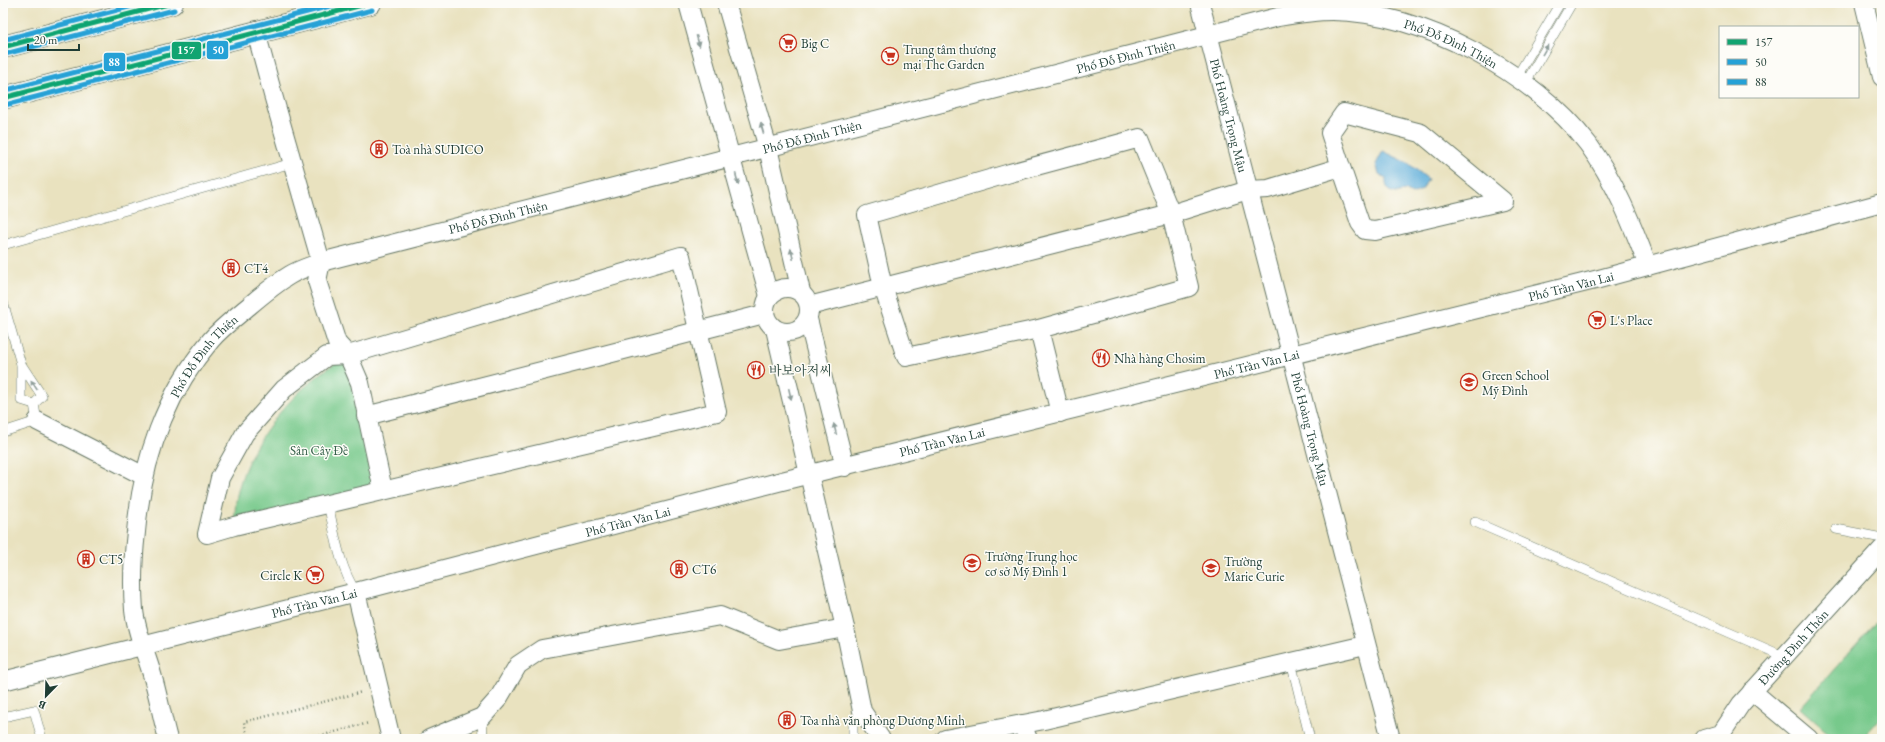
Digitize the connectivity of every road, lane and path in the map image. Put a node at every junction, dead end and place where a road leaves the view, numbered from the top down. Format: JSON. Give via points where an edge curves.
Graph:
{"nodes":[{"id":1,"x":172,"y":3,"type":"edge"},
{"id":2,"x":370,"y":3,"type":"edge"},
{"id":3,"x":688,"y":3,"type":"edge"},
{"id":4,"x":726,"y":3,"type":"edge"},
{"id":5,"x":1200,"y":3,"type":"edge"},
{"id":6,"x":1560,"y":3,"type":"edge"},
{"id":7,"x":1572,"y":3,"type":"edge"},
{"id":8,"x":1864,"y":3,"type":"edge"},
{"id":9,"x":256,"y":32,"type":"junction"},
{"id":10,"x":1209,"y":35,"type":"junction"},
{"id":11,"x":3,"y":47,"type":"edge"},
{"id":12,"x":1882,"y":77,"type":"edge"},
{"id":13,"x":1520,"y":81,"type":"junction"},
{"id":14,"x":3,"y":98,"type":"edge"},
{"id":15,"x":768,"y":148,"type":"junction"},
{"id":16,"x":731,"y":158,"type":"junction"},
{"id":17,"x":292,"y":163,"type":"junction"},
{"id":18,"x":1341,"y":167,"type":"junction"},
{"id":19,"x":1248,"y":190,"type":"junction"},
{"id":20,"x":1882,"y":203,"type":"edge"},
{"id":21,"x":1171,"y":214,"type":"junction"},
{"id":22,"x":3,"y":245,"type":"edge"},
{"id":23,"x":321,"y":262,"type":"junction"},
{"id":24,"x":1648,"y":266,"type":"junction"},
{"id":25,"x":883,"y":287,"type":"junction"},
{"id":26,"x":769,"y":296,"type":"junction"},
{"id":27,"x":3,"y":302,"type":"edge"},
{"id":28,"x":806,"y":306,"type":"junction"},
{"id":29,"x":764,"y":314,"type":"junction"},
{"id":30,"x":775,"y":329,"type":"junction"},
{"id":31,"x":1039,"y":329,"type":"junction"},
{"id":32,"x":698,"y":330,"type":"junction"},
{"id":33,"x":348,"y":355,"type":"junction"},
{"id":34,"x":1292,"y":356,"type":"junction"},
{"id":35,"x":21,"y":364,"type":"junction"},
{"id":36,"x":34,"y":404,"type":"junction"},
{"id":37,"x":1060,"y":413,"type":"junction"},
{"id":38,"x":366,"y":416,"type":"junction"},
{"id":39,"x":37,"y":421,"type":"junction"},
{"id":40,"x":3,"y":432,"type":"edge"},
{"id":41,"x":845,"y":466,"type":"junction"},
{"id":42,"x":809,"y":475,"type":"junction"},
{"id":43,"x":144,"y":476,"type":"junction"},
{"id":44,"x":383,"y":490,"type":"junction"},
{"id":45,"x":328,"y":504,"type":"junction"},
{"id":46,"x":1475,"y":522,"type":"dead end"},
{"id":47,"x":1836,"y":529,"type":"dead end"},
{"id":48,"x":1882,"y":538,"type":"edge"},
{"id":49,"x":1882,"y":549,"type":"edge"},
{"id":50,"x":356,"y":592,"type":"junction"},
{"id":51,"x":845,"y":628,"type":"junction"},
{"id":52,"x":1365,"y":645,"type":"junction"},
{"id":53,"x":143,"y":646,"type":"junction"},
{"id":54,"x":1783,"y":656,"type":"junction"},
{"id":55,"x":1291,"y":662,"type":"junction"},
{"id":56,"x":3,"y":681,"type":"edge"},
{"id":57,"x":369,"y":691,"type":"dead end"},
{"id":58,"x":1752,"y":691,"type":"junction"},
{"id":59,"x":862,"y":711,"type":"junction"},
{"id":60,"x":3,"y":717,"type":"edge"},
{"id":61,"x":482,"y":717,"type":"junction"},
{"id":62,"x":376,"y":721,"type":"dead end"},
{"id":63,"x":1025,"y":732,"type":"edge"},
{"id":64,"x":1722,"y":737,"type":"edge"},
{"id":65,"x":42,"y":739,"type":"edge"},
{"id":66,"x":168,"y":739,"type":"edge"},
{"id":67,"x":248,"y":739,"type":"edge"},
{"id":68,"x":308,"y":739,"type":"edge"},
{"id":69,"x":390,"y":739,"type":"edge"},
{"id":70,"x":429,"y":739,"type":"edge"},
{"id":71,"x":483,"y":739,"type":"edge"},
{"id":72,"x":853,"y":739,"type":"edge"},
{"id":73,"x":881,"y":739,"type":"edge"},
{"id":74,"x":945,"y":739,"type":"edge"},
{"id":75,"x":1310,"y":739,"type":"edge"},
{"id":76,"x":1391,"y":739,"type":"edge"},
{"id":77,"x":1704,"y":739,"type":"edge"},
{"id":78,"x":1809,"y":739,"type":"edge"}],
"edges":[{"from":1,"to":11,"type":"main road"},
{"from":2,"to":9,"type":"main road"},
{"from":3,"to":16,"type":"street","one_way":true},
{"from":15,"to":4,"type":"street","one_way":true},
{"from":5,"to":10,"type":"street","name":"Phố Hoàng Trọng Mậu"},
{"from":6,"to":13,"type":"lane"},
{"from":13,"to":7,"type":"lane","one_way":true},
{"from":8,"to":12,"type":"street"},
{"from":9,"to":14,"type":"main road"},
{"from":9,"to":17,"type":"street"},
{"from":10,"to":13,"type":"street","name":"Phố Đỗ Đình Thiện","via":[[1278,17],[1332,11],[1356,13],[1406,23],[1434,33],[1460,45]]},
{"from":10,"to":15,"type":"street","name":"Phố Đỗ Đình Thiện"},
{"from":10,"to":19,"type":"street","name":"Phố Hoàng Trọng Mậu"},
{"from":13,"to":24,"type":"street","name":"Phố Đỗ Đình Thiện","via":[[1548,102],[1588,145],[1619,196]]},
{"from":15,"to":16,"type":"street","name":"Phố Đỗ Đình Thiện"},
{"from":28,"to":15,"type":"street","one_way":true},
{"from":16,"to":23,"type":"street","name":"Phố Đỗ Đình Thiện"},
{"from":16,"to":26,"type":"street","one_way":true},
{"from":17,"to":22,"type":"lane"},
{"from":17,"to":23,"type":"street"},
{"from":18,"to":18,"type":"street","via":[[1330,133],[1344,113],[1422,133],[1503,201],[1376,231],[1365,230],[1360,223]]},
{"from":18,"to":19,"type":"street","via":[[1268,189]]},
{"from":19,"to":21,"type":"street"},
{"from":19,"to":34,"type":"street","name":"Phố Hoàng Trọng Mậu"},
{"from":20,"to":24,"type":"street","name":"Phố Trần Văn Lai"},
{"from":21,"to":25,"type":"street"},
{"from":21,"to":25,"type":"street","via":[[1140,138],[867,215]]},
{"from":21,"to":31,"type":"street","via":[[1189,287]]},
{"from":23,"to":33,"type":"street","via":[[317,281],[323,302],[337,343]]},
{"from":23,"to":43,"type":"street","name":"Phố Đỗ Đình Thiện","via":[[292,274],[268,289],[212,340],[186,375],[168,407]]},
{"from":24,"to":34,"type":"street","name":"Phố Trần Văn Lai"},
{"from":25,"to":28,"type":"street"},
{"from":25,"to":31,"type":"street","via":[[906,357]]},
{"from":26,"to":28,"type":"street","via":[[778,289],[794,288]]},
{"from":26,"to":29,"type":"street","via":[[764,306]]},
{"from":27,"to":35,"type":"lane"},
{"from":28,"to":30,"type":"street","via":[[804,325],[785,333]]},
{"from":41,"to":28,"type":"street","one_way":true},
{"from":29,"to":30,"type":"street"},
{"from":29,"to":32,"type":"street"},
{"from":30,"to":42,"type":"street","one_way":true},
{"from":31,"to":37,"type":"street"},
{"from":32,"to":33,"type":"street","via":[[681,256]]},
{"from":32,"to":38,"type":"street"},
{"from":32,"to":44,"type":"street","via":[[717,412]]},
{"from":33,"to":38,"type":"street","via":[[360,383]]},
{"from":33,"to":45,"type":"street","via":[[327,356],[284,389],[245,433],[220,478],[207,534]]},
{"from":34,"to":37,"type":"street","name":"Phố Trần Văn Lai"},
{"from":34,"to":52,"type":"street","name":"Phố Hoàng Trọng Mậu"},
{"from":36,"to":35,"type":"lane","one_way":true,"via":[[42,396]]},
{"from":35,"to":36,"type":"lane","via":[[21,400]]},
{"from":36,"to":39,"type":"lane"},
{"from":37,"to":41,"type":"street","name":"Phố Trần Văn Lai"},
{"from":38,"to":44,"type":"street"},
{"from":39,"to":40,"type":"lane"},
{"from":39,"to":43,"type":"street"},
{"from":41,"to":42,"type":"street","name":"Phố Trần Văn Lai"},
{"from":42,"to":50,"type":"street","name":"Phố Trần Văn Lai"},
{"from":42,"to":51,"type":"street"},
{"from":43,"to":53,"type":"street","name":"Phố Đỗ Đình Thiện","via":[[137,520],[133,578],[134,613]]},
{"from":44,"to":45,"type":"street"},
{"from":45,"to":50,"type":"lane","via":[[346,578]]},
{"from":46,"to":54,"type":"lane"},
{"from":47,"to":48,"type":"lane"},
{"from":49,"to":54,"type":"street","name":"Đường Đình Thôn"},
{"from":50,"to":53,"type":"street","name":"Phố Trần Văn Lai"},
{"from":50,"to":69,"type":"street"},
{"from":51,"to":59,"type":"street"},
{"from":51,"to":61,"type":"street","via":[[779,640],[720,616],[542,649],[518,665],[498,699]]},
{"from":52,"to":55,"type":"street"},
{"from":52,"to":76,"type":"street","name":"Phố Hoàng Trọng Mậu"},
{"from":53,"to":56,"type":"street","name":"Phố Trần Văn Lai"},
{"from":53,"to":66,"type":"street","name":"Phố Đỗ Đình Thiện"},
{"from":54,"to":58,"type":"street","name":"Đường Đình Thôn"},
{"from":55,"to":63,"type":"street"},
{"from":55,"to":75,"type":"lane"},
{"from":57,"to":67,"type":"path","via":[[244,722]]},
{"from":58,"to":64,"type":"street","name":"Đường Đình Thôn","via":[[1741,704]]},
{"from":58,"to":78,"type":"street"},
{"from":59,"to":72,"type":"lane","via":[[853,724]]},
{"from":59,"to":73,"type":"street"},
{"from":60,"to":65,"type":"lane","via":[[34,710]]},
{"from":61,"to":70,"type":"street"},
{"from":61,"to":71,"type":"lane"},
{"from":62,"to":68,"type":"path"},
{"from":63,"to":74,"type":"street"},
{"from":64,"to":77,"type":"street","name":"Đường Đình Thôn"}]}
